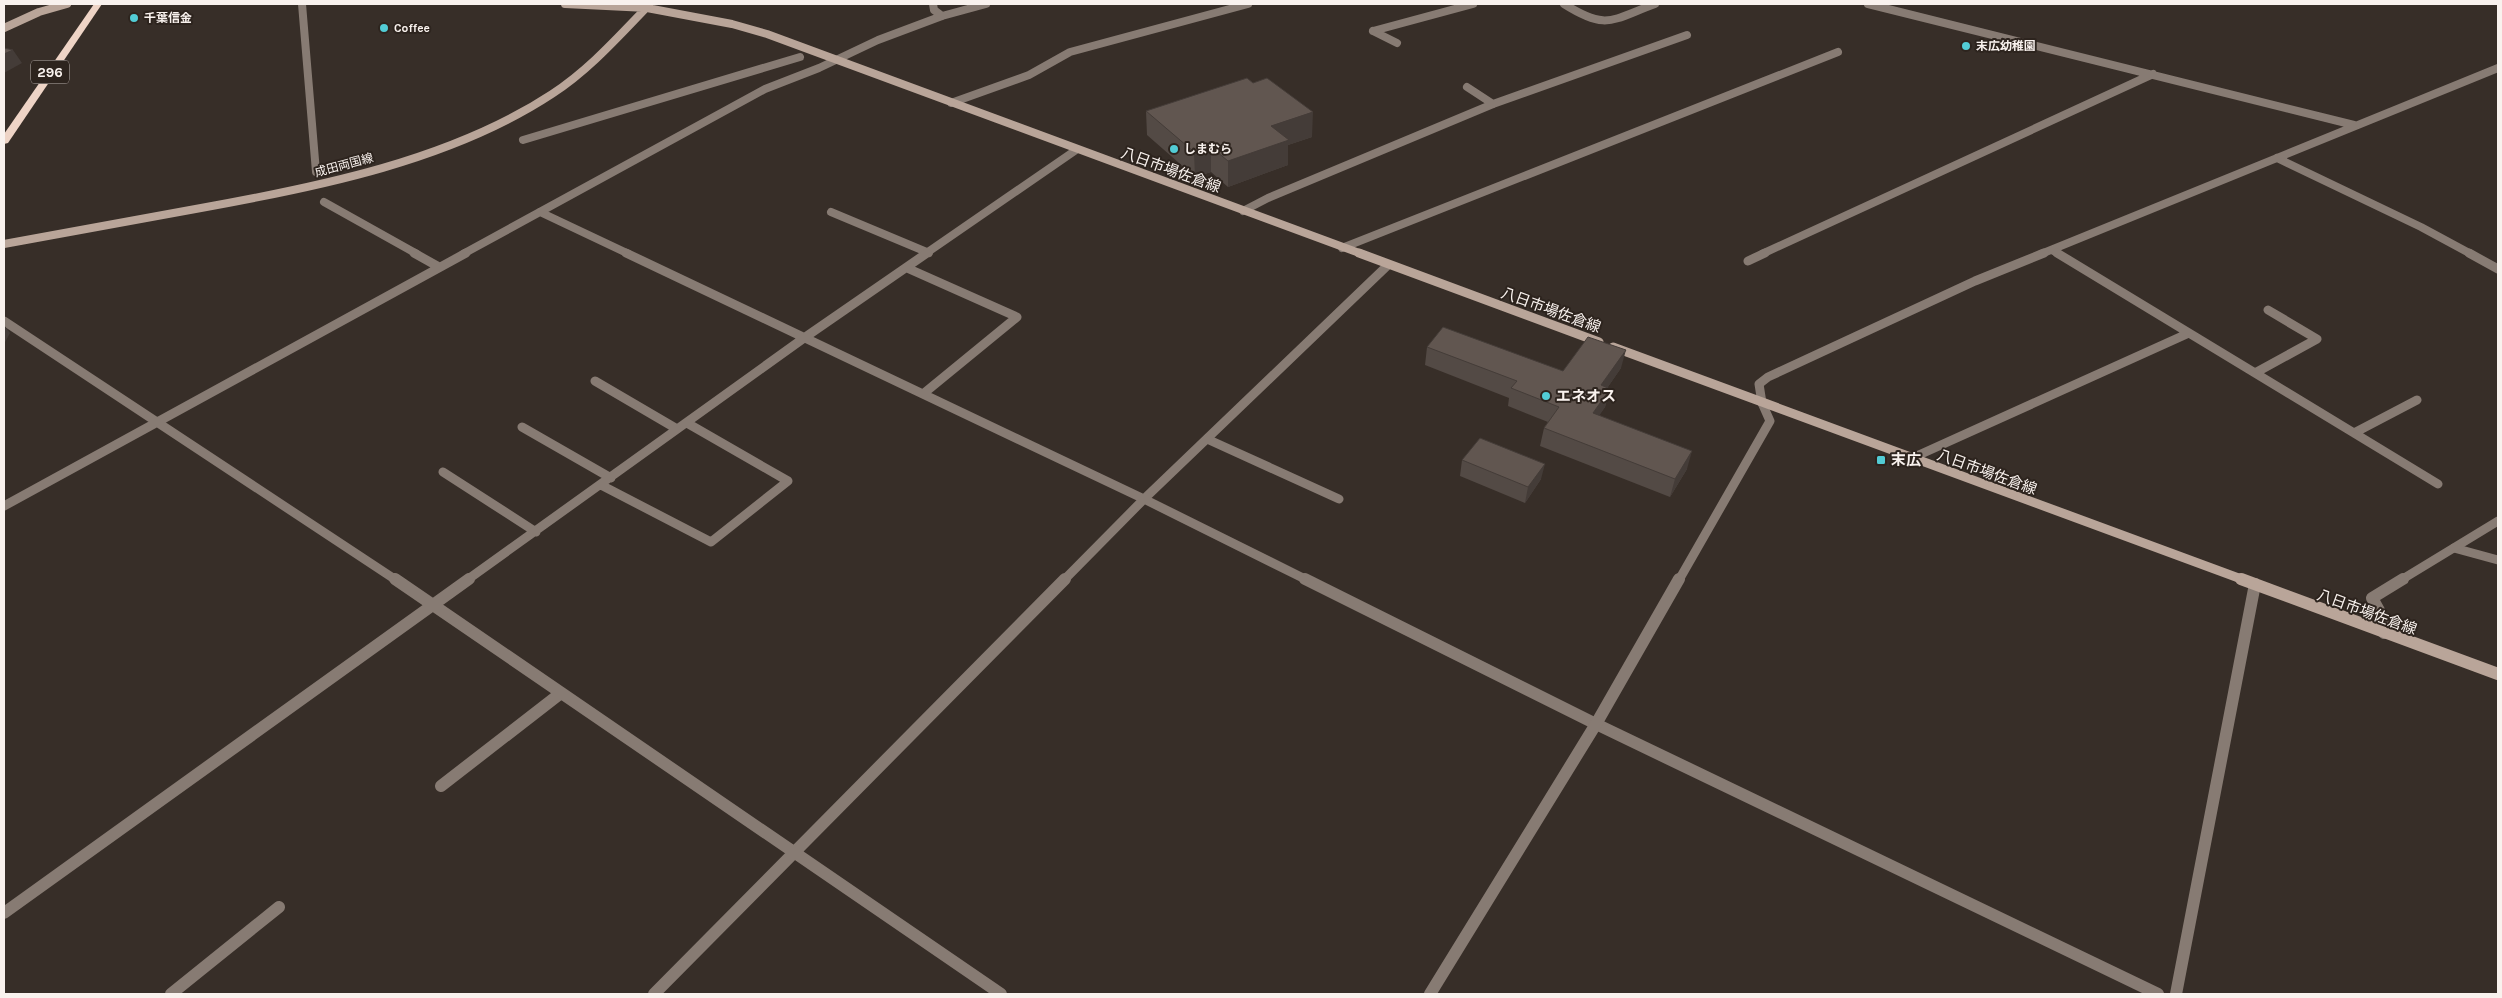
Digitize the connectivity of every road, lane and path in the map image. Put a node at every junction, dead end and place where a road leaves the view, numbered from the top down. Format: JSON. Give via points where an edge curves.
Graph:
{"nodes":[{"id":1,"x":67,"y":4,"type":"edge"},
{"id":2,"x":98,"y":4,"type":"edge"},
{"id":3,"x":302,"y":4,"type":"edge"},
{"id":4,"x":565,"y":4,"type":"edge"},
{"id":5,"x":933,"y":4,"type":"edge"},
{"id":6,"x":986,"y":4,"type":"edge"},
{"id":7,"x":1248,"y":4,"type":"edge"},
{"id":8,"x":1474,"y":4,"type":"edge"},
{"id":9,"x":1564,"y":4,"type":"edge"},
{"id":10,"x":1655,"y":4,"type":"edge"},
{"id":11,"x":1868,"y":4,"type":"edge"},
{"id":12,"x":648,"y":6,"type":"edge"},
{"id":13,"x":942,"y":16,"type":"junction"},
{"id":14,"x":4,"y":28,"type":"edge"},
{"id":15,"x":1687,"y":35,"type":"dead end"},
{"id":16,"x":1397,"y":42,"type":"dead end"},
{"id":17,"x":1838,"y":52,"type":"dead end"},
{"id":18,"x":800,"y":57,"type":"dead end"},
{"id":19,"x":836,"y":60,"type":"junction"},
{"id":20,"x":2498,"y":68,"type":"edge"},
{"id":21,"x":2153,"y":74,"type":"junction"},
{"id":22,"x":1467,"y":86,"type":"dead end"},
{"id":23,"x":951,"y":103,"type":"junction"},
{"id":24,"x":1493,"y":104,"type":"junction"},
{"id":25,"x":2354,"y":125,"type":"junction"},
{"id":26,"x":523,"y":140,"type":"dead end"},
{"id":27,"x":4,"y":141,"type":"edge"},
{"id":28,"x":1076,"y":150,"type":"junction"},
{"id":29,"x":2278,"y":158,"type":"junction"},
{"id":30,"x":316,"y":172,"type":"dead end"},
{"id":31,"x":324,"y":202,"type":"dead end"},
{"id":32,"x":1243,"y":211,"type":"junction"},
{"id":33,"x":540,"y":212,"type":"junction"},
{"id":34,"x":831,"y":212,"type":"dead end"},
{"id":35,"x":4,"y":244,"type":"edge"},
{"id":36,"x":1342,"y":248,"type":"junction"},
{"id":37,"x":2052,"y":250,"type":"junction"},
{"id":38,"x":929,"y":253,"type":"junction"},
{"id":39,"x":1748,"y":261,"type":"dead end"},
{"id":40,"x":1388,"y":265,"type":"junction"},
{"id":41,"x":439,"y":267,"type":"junction"},
{"id":42,"x":907,"y":268,"type":"junction"},
{"id":43,"x":2498,"y":269,"type":"edge"},
{"id":44,"x":2268,"y":310,"type":"dead end"},
{"id":45,"x":4,"y":321,"type":"edge"},
{"id":46,"x":2190,"y":333,"type":"junction"},
{"id":47,"x":804,"y":338,"type":"junction"},
{"id":48,"x":2255,"y":373,"type":"junction"},
{"id":49,"x":595,"y":381,"type":"dead end"},
{"id":50,"x":923,"y":394,"type":"junction"},
{"id":51,"x":2417,"y":400,"type":"dead end"},
{"id":52,"x":1762,"y":403,"type":"junction"},
{"id":53,"x":159,"y":421,"type":"junction"},
{"id":54,"x":686,"y":422,"type":"junction"},
{"id":55,"x":522,"y":427,"type":"dead end"},
{"id":56,"x":677,"y":430,"type":"junction"},
{"id":57,"x":2354,"y":433,"type":"junction"},
{"id":58,"x":1207,"y":440,"type":"junction"},
{"id":59,"x":1910,"y":458,"type":"junction"},
{"id":60,"x":443,"y":472,"type":"dead end"},
{"id":61,"x":610,"y":478,"type":"junction"},
{"id":62,"x":2438,"y":484,"type":"dead end"},
{"id":63,"x":601,"y":485,"type":"junction"},
{"id":64,"x":1144,"y":499,"type":"junction"},
{"id":65,"x":1339,"y":500,"type":"dead end"},
{"id":66,"x":4,"y":506,"type":"edge"},
{"id":67,"x":2498,"y":521,"type":"edge"},
{"id":68,"x":536,"y":532,"type":"junction"},
{"id":69,"x":2454,"y":548,"type":"junction"},
{"id":70,"x":2498,"y":560,"type":"edge"},
{"id":71,"x":2254,"y":584,"type":"junction"},
{"id":72,"x":433,"y":605,"type":"junction"},
{"id":73,"x":2384,"y":633,"type":"junction"},
{"id":74,"x":2498,"y":674,"type":"edge"},
{"id":75,"x":561,"y":693,"type":"junction"},
{"id":76,"x":1596,"y":724,"type":"junction"},
{"id":77,"x":441,"y":786,"type":"dead end"},
{"id":78,"x":794,"y":852,"type":"junction"},
{"id":79,"x":279,"y":907,"type":"dead end"},
{"id":80,"x":4,"y":913,"type":"edge"},
{"id":81,"x":171,"y":994,"type":"edge"},
{"id":82,"x":654,"y":994,"type":"edge"},
{"id":83,"x":1001,"y":994,"type":"edge"},
{"id":84,"x":1430,"y":994,"type":"edge"},
{"id":85,"x":2158,"y":994,"type":"edge"},
{"id":86,"x":2176,"y":994,"type":"edge"}],
"edges":[{"from":1,"to":14,"type":"main road"},
{"from":2,"to":27,"type":"highway","number":"296"},
{"from":3,"to":30,"type":"street"},
{"from":4,"to":12,"type":"main road"},
{"from":5,"to":13,"type":"street","via":[[934,10]]},
{"from":6,"to":13,"type":"street"},
{"from":7,"to":23,"type":"street","via":[[1070,52],[1029,76]]},
{"from":8,"to":16,"type":"street","via":[[1373,32]]},
{"from":9,"to":10,"type":"street","via":[[1598,21]]},
{"from":11,"to":21,"type":"street"},
{"from":12,"to":19,"type":"main road","name":"八日市場佐倉線","via":[[732,24]]},
{"from":12,"to":35,"type":"main road","name":"成田両国線","via":[[598,58],[552,94],[498,125],[426,153],[333,182]]},
{"from":13,"to":19,"type":"street","via":[[858,48]]},
{"from":15,"to":24,"type":"street"},
{"from":17,"to":36,"type":"street"},
{"from":18,"to":26,"type":"street"},
{"from":19,"to":23,"type":"main road","name":"八日市場佐倉線"},
{"from":19,"to":33,"type":"street","via":[[765,89]]},
{"from":20,"to":25,"type":"street"},
{"from":21,"to":25,"type":"street"},
{"from":21,"to":39,"type":"street"},
{"from":22,"to":24,"type":"street"},
{"from":23,"to":28,"type":"main road","name":"八日市場佐倉線"},
{"from":24,"to":32,"type":"street"},
{"from":25,"to":29,"type":"street"},
{"from":28,"to":32,"type":"main road","name":"八日市場佐倉線"},
{"from":28,"to":38,"type":"street"},
{"from":29,"to":37,"type":"street"},
{"from":29,"to":43,"type":"street","via":[[2421,227]]},
{"from":31,"to":41,"type":"street"},
{"from":32,"to":36,"type":"main road","name":"八日市場佐倉線"},
{"from":33,"to":41,"type":"street"},
{"from":33,"to":47,"type":"street"},
{"from":34,"to":38,"type":"street"},
{"from":36,"to":40,"type":"main road","name":"八日市場佐倉線"},
{"from":37,"to":46,"type":"street"},
{"from":37,"to":52,"type":"street","via":[[1975,281],[1768,378],[1759,384]]},
{"from":38,"to":42,"type":"street"},
{"from":40,"to":52,"type":"main road","name":"八日市場佐倉線"},
{"from":40,"to":58,"type":"street"},
{"from":41,"to":53,"type":"street"},
{"from":42,"to":47,"type":"street"},
{"from":42,"to":50,"type":"street","via":[[1017,317]]},
{"from":44,"to":48,"type":"street","via":[[2316,339]]},
{"from":45,"to":53,"type":"street"},
{"from":46,"to":48,"type":"street"},
{"from":46,"to":59,"type":"street"},
{"from":47,"to":50,"type":"street"},
{"from":47,"to":54,"type":"street"},
{"from":48,"to":57,"type":"street"},
{"from":49,"to":56,"type":"street"},
{"from":50,"to":64,"type":"street"},
{"from":51,"to":57,"type":"street"},
{"from":52,"to":59,"type":"main road","name":"八日市場佐倉線"},
{"from":52,"to":76,"type":"street","via":[[1770,421]]},
{"from":53,"to":66,"type":"street"},
{"from":53,"to":72,"type":"street"},
{"from":54,"to":56,"type":"street"},
{"from":54,"to":63,"type":"street","via":[[788,481],[711,542]]},
{"from":55,"to":61,"type":"street"},
{"from":56,"to":61,"type":"street"},
{"from":57,"to":62,"type":"street"},
{"from":58,"to":64,"type":"street"},
{"from":58,"to":65,"type":"street"},
{"from":59,"to":71,"type":"main road","name":"八日市場佐倉線"},
{"from":60,"to":68,"type":"street"},
{"from":61,"to":63,"type":"street"},
{"from":63,"to":68,"type":"street"},
{"from":64,"to":76,"type":"street"},
{"from":64,"to":78,"type":"street"},
{"from":67,"to":69,"type":"street"},
{"from":68,"to":72,"type":"street"},
{"from":69,"to":70,"type":"street"},
{"from":69,"to":73,"type":"street","via":[[2372,598],[2386,623]]},
{"from":71,"to":73,"type":"main road","name":"八日市場佐倉線"},
{"from":71,"to":86,"type":"street"},
{"from":72,"to":75,"type":"street"},
{"from":72,"to":80,"type":"street"},
{"from":73,"to":74,"type":"main road","name":"八日市場佐倉線"},
{"from":75,"to":77,"type":"street"},
{"from":75,"to":78,"type":"street"},
{"from":76,"to":84,"type":"street"},
{"from":76,"to":85,"type":"street"},
{"from":78,"to":82,"type":"street"},
{"from":78,"to":83,"type":"street"},
{"from":79,"to":81,"type":"street"}]}
